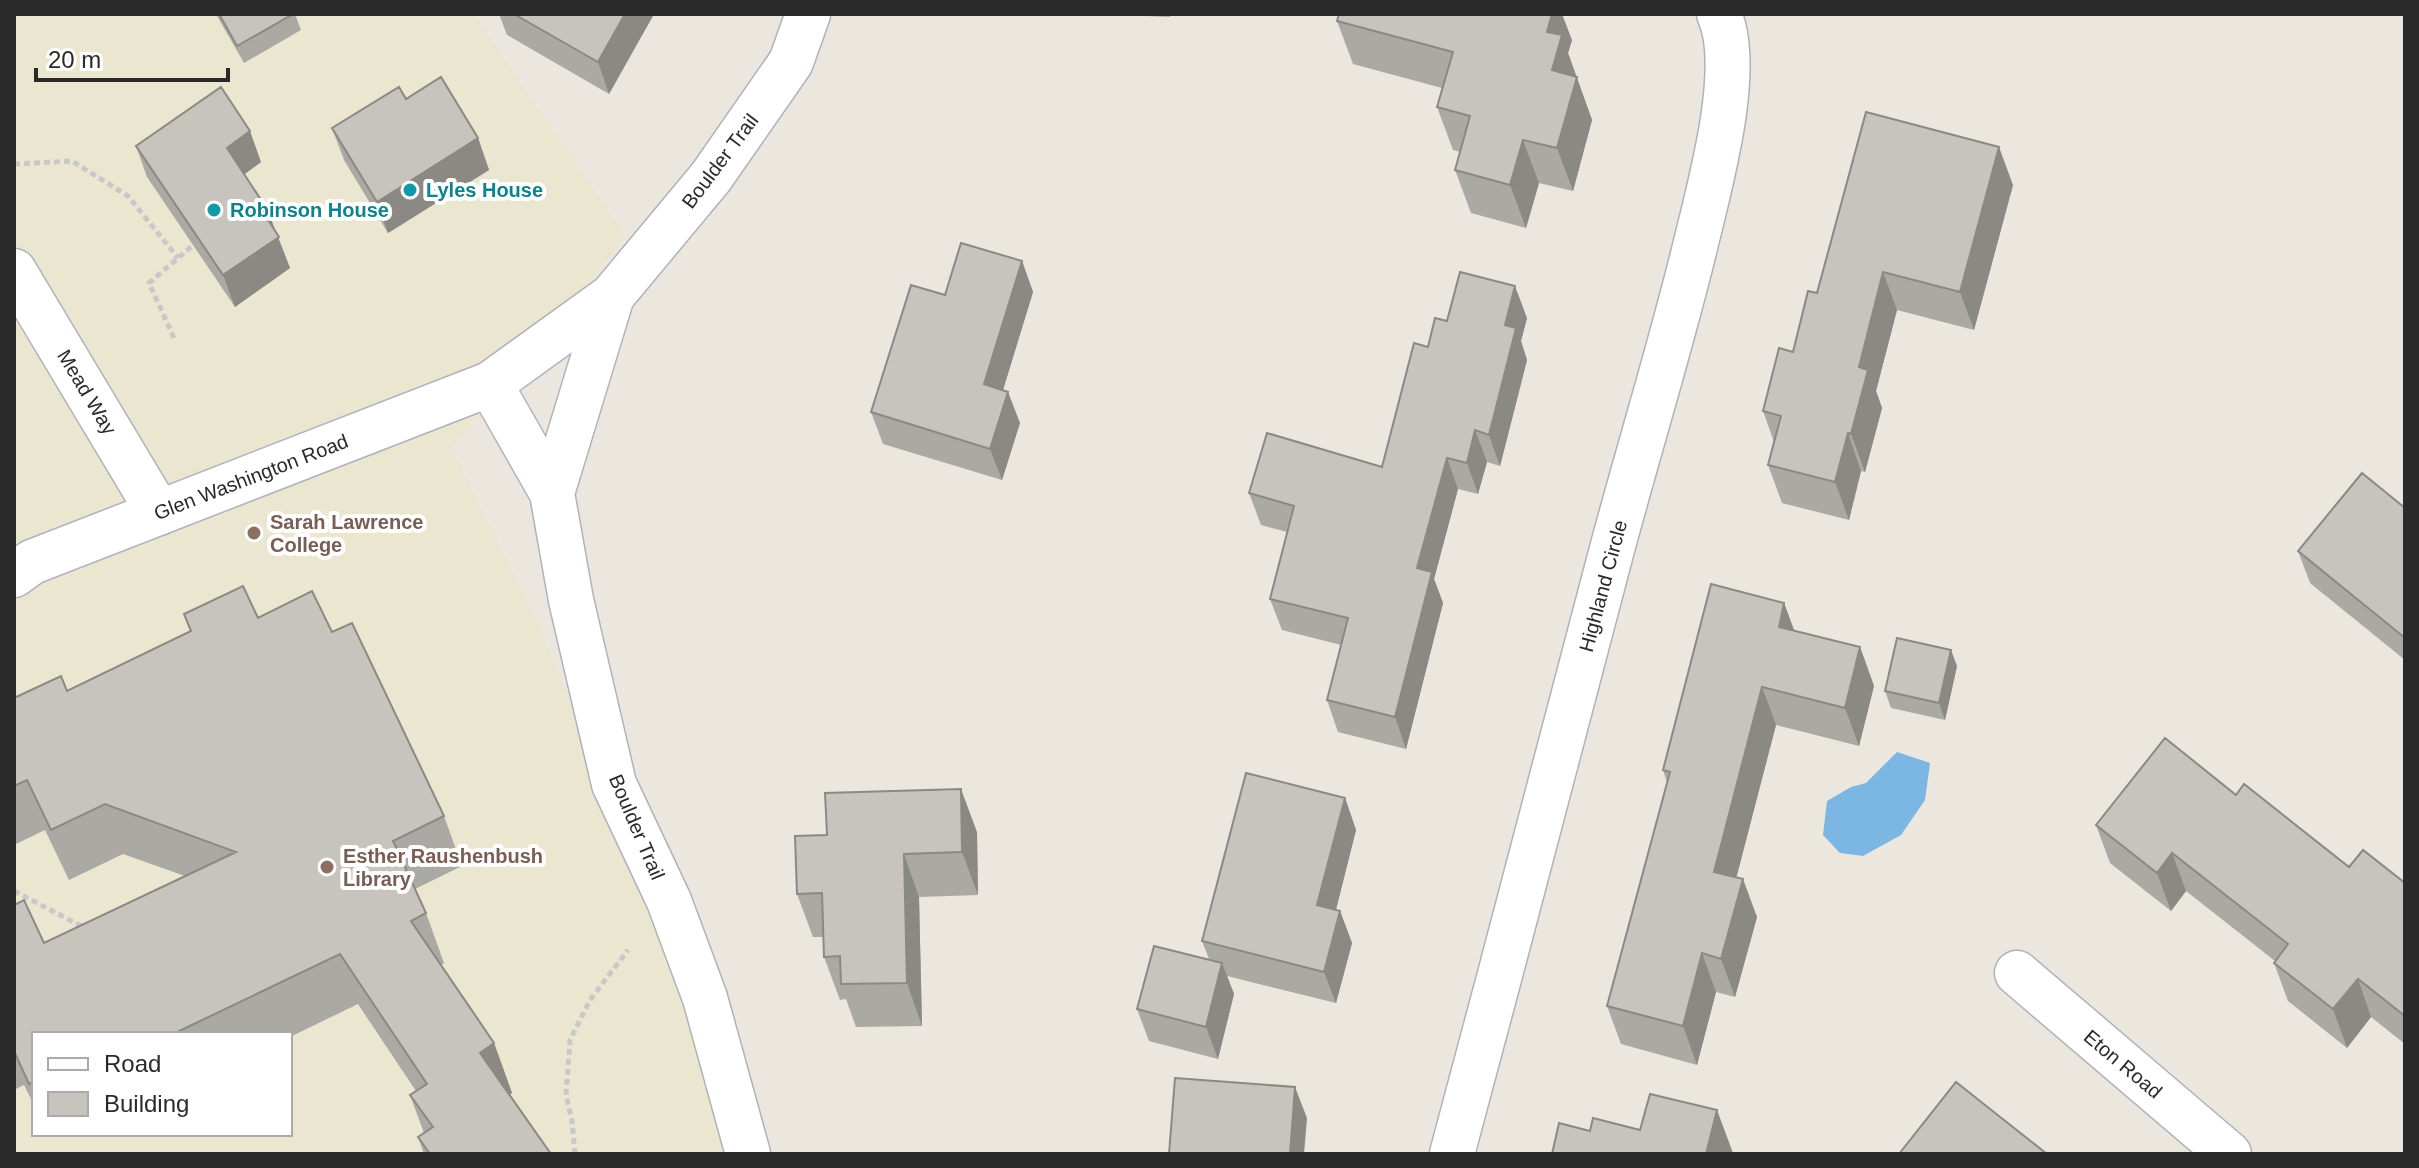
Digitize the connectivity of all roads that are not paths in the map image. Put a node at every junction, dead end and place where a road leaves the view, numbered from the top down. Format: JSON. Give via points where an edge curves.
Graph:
{"nodes":[{"id":1,"x":808,"y":14,"type":"edge"},
{"id":2,"x":1719,"y":14,"type":"edge"},
{"id":3,"x":14,"y":271,"type":"edge"},
{"id":4,"x":612,"y":296,"type":"junction"},
{"id":5,"x":490,"y":384,"type":"junction"},
{"id":6,"x":552,"y":493,"type":"junction"},
{"id":7,"x":159,"y":513,"type":"junction"},
{"id":8,"x":14,"y":575,"type":"edge"},
{"id":9,"x":2017,"y":973,"type":"dead end"},
{"id":10,"x":748,"y":1154,"type":"edge"},
{"id":11,"x":1452,"y":1154,"type":"edge"},
{"id":12,"x":2229,"y":1154,"type":"edge"}],
"edges":[{"from":1,"to":4,"type":"street","name":"Boulder Trail","via":[[791,62],[720,164]]},
{"from":2,"to":11,"type":"street","name":"Highland Circle","via":[[1728,72],[1717,152],[1668,353]]},
{"from":3,"to":7,"type":"street","name":"Mead Way"},
{"from":4,"to":5,"type":"street","name":"Boulder Trail"},
{"from":4,"to":6,"type":"street","name":"Boulder Trail"},
{"from":5,"to":6,"type":"street","name":"Boulder Trail"},
{"from":5,"to":7,"type":"street","name":"Glen Washington Road"},
{"from":6,"to":10,"type":"street","name":"Boulder Trail","via":[[614,784],[669,901],[705,998]]},
{"from":7,"to":8,"type":"street","name":"Glen Washington Road","via":[[32,562]]},
{"from":9,"to":12,"type":"street","name":"Eton Road"}]}
